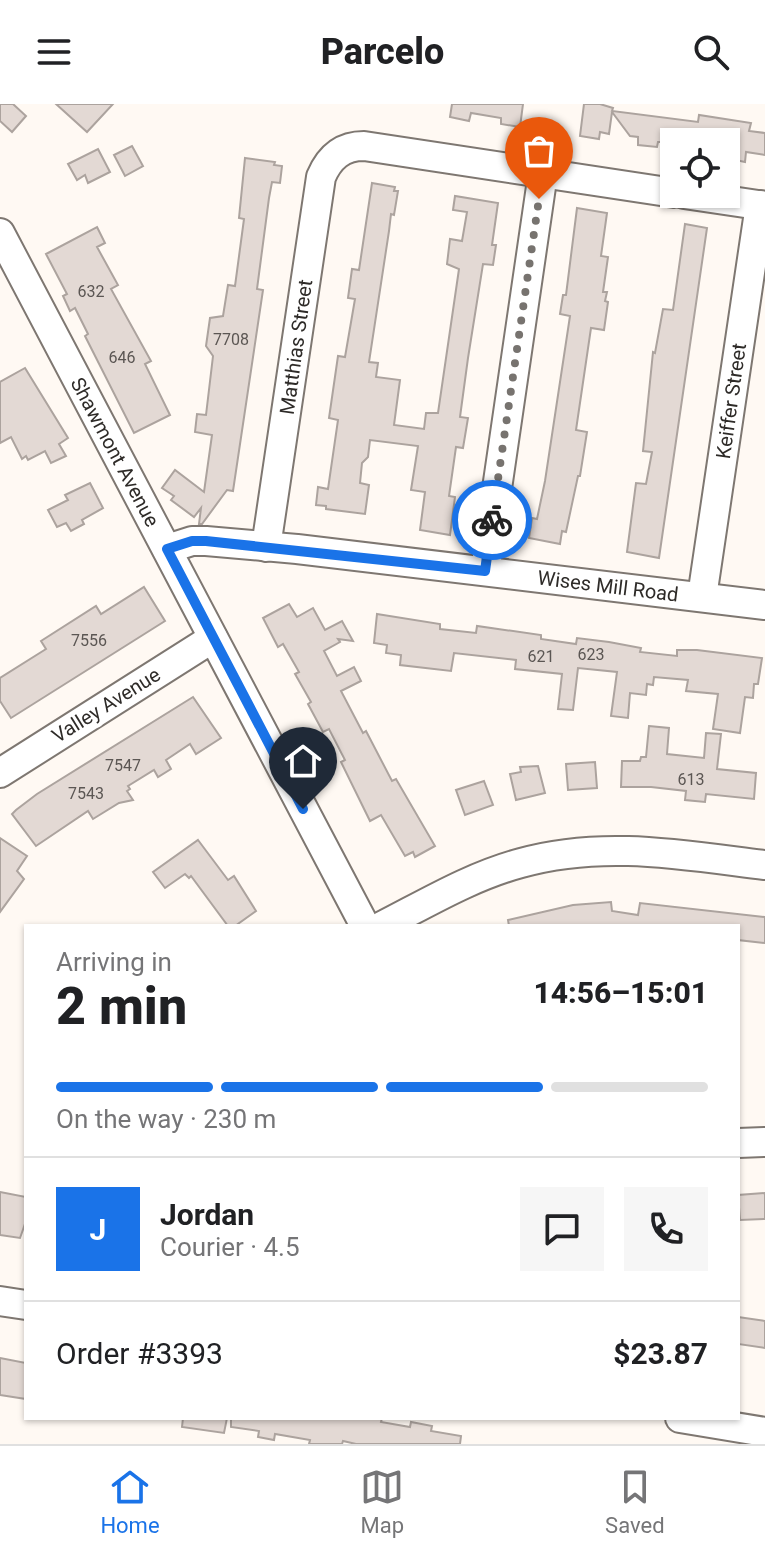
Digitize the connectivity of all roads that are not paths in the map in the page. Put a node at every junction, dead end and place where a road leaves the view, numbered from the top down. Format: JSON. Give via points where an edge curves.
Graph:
{"nodes":[{"id":1,"x":543,"y":173,"type":"junction"},
{"id":2,"x":660,"y":191,"type":"edge"},
{"id":3,"x":740,"y":203,"type":"edge"},
{"id":4,"x":762,"y":206,"type":"edge"},
{"id":5,"x":0,"y":233,"type":"edge"},
{"id":6,"x":266,"y":547,"type":"junction"},
{"id":7,"x":167,"y":549,"type":"junction"},
{"id":8,"x":485,"y":571,"type":"junction"},
{"id":9,"x":702,"y":597,"type":"junction"},
{"id":10,"x":765,"y":605,"type":"edge"},
{"id":11,"x":213,"y":638,"type":"junction"},
{"id":12,"x":0,"y":773,"type":"edge"},
{"id":13,"x":765,"y":865,"type":"edge"},
{"id":14,"x":364,"y":924,"type":"edge"},
{"id":15,"x":386,"y":924,"type":"edge"},
{"id":16,"x":765,"y":1142,"type":"edge"},
{"id":17,"x":740,"y":1143,"type":"edge"},
{"id":18,"x":0,"y":1301,"type":"edge"},
{"id":19,"x":24,"y":1305,"type":"edge"},
{"id":20,"x":692,"y":1420,"type":"edge"},
{"id":21,"x":765,"y":1432,"type":"edge"}],
"edges":[{"from":1,"to":2,"type":"street"},
{"from":1,"to":6,"type":"street","name":"Matthias Street","via":[[364,146],[338,153],[325,167]]},
{"from":1,"to":8,"type":"street"},
{"from":3,"to":4,"type":"street"},
{"from":4,"to":9,"type":"street","name":"Keiffer Street"},
{"from":5,"to":7,"type":"street","name":"Shawmont Avenue"},
{"from":6,"to":7,"type":"street","name":"Wises Mill Road","via":[[192,541]]},
{"from":6,"to":8,"type":"street","name":"Wises Mill Road"},
{"from":7,"to":11,"type":"street","name":"Shawmont Avenue"},
{"from":8,"to":9,"type":"street","name":"Wises Mill Road"},
{"from":9,"to":10,"type":"street","name":"Wises Mill Road"},
{"from":11,"to":12,"type":"street","name":"Valley Avenue"},
{"from":11,"to":14,"type":"street","name":"Shawmont Avenue"},
{"from":13,"to":15,"type":"street","via":[[639,850],[561,854],[482,876]]},
{"from":16,"to":17,"type":"street"},
{"from":18,"to":19,"type":"street"},
{"from":20,"to":21,"type":"street"}]}
